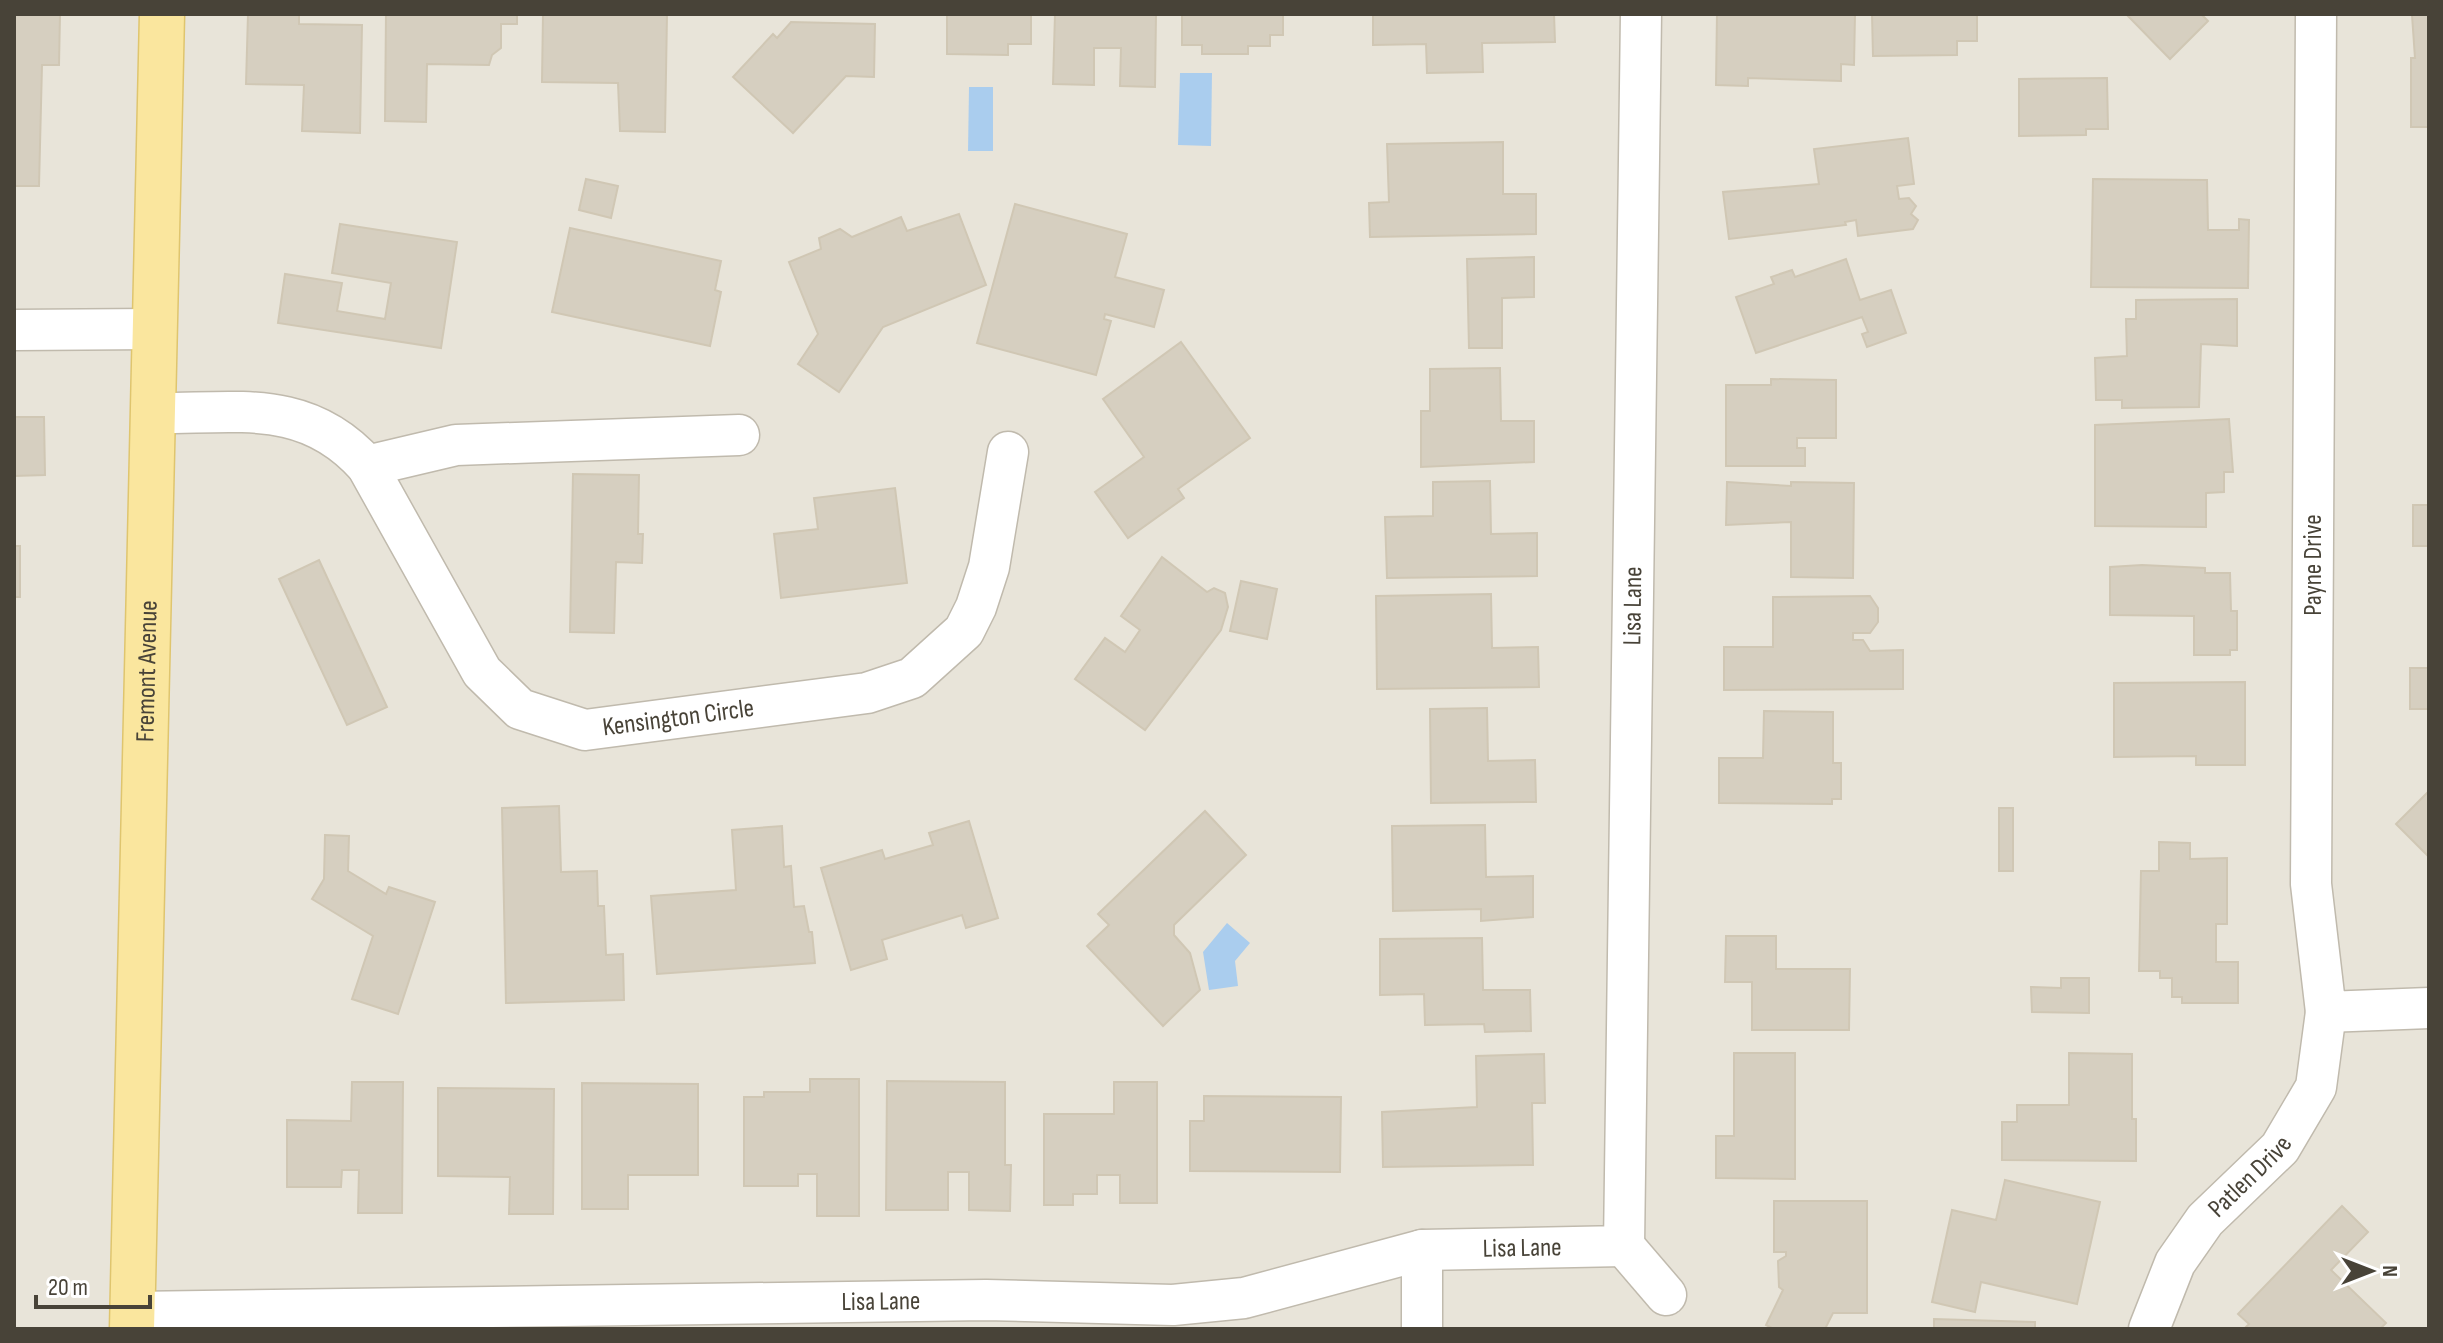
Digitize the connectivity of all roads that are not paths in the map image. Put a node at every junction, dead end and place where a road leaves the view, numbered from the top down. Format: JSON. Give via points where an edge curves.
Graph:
{"nodes":[{"id":1,"x":162,"y":14,"type":"edge"},
{"id":2,"x":1641,"y":14,"type":"edge"},
{"id":3,"x":2316,"y":14,"type":"edge"},
{"id":4,"x":153,"y":329,"type":"junction"},
{"id":5,"x":14,"y":330,"type":"edge"},
{"id":6,"x":152,"y":413,"type":"junction"},
{"id":7,"x":739,"y":435,"type":"dead end"},
{"id":8,"x":1008,"y":452,"type":"dead end"},
{"id":9,"x":367,"y":466,"type":"junction"},
{"id":10,"x":2429,"y":1008,"type":"edge"},
{"id":11,"x":2326,"y":1012,"type":"junction"},
{"id":12,"x":1624,"y":1246,"type":"junction"},
{"id":13,"x":1422,"y":1250,"type":"junction"},
{"id":14,"x":1666,"y":1295,"type":"dead end"},
{"id":15,"x":132,"y":1320,"type":"edge"},
{"id":16,"x":1422,"y":1329,"type":"edge"},
{"id":17,"x":2149,"y":1329,"type":"edge"}],
"edges":[{"from":1,"to":4,"type":"main road","name":"Fremont Avenue"},
{"from":2,"to":12,"type":"street","name":"Lisa Lane"},
{"from":3,"to":11,"type":"street","name":"Payne Drive","via":[[2311,884]]},
{"from":4,"to":5,"type":"street"},
{"from":4,"to":6,"type":"main road","name":"Fremont Avenue"},
{"from":6,"to":9,"type":"street","name":"Kensington Circle","via":[[275,414],[316,423],[346,442]]},
{"from":6,"to":15,"type":"main road","name":"Fremont Avenue"},
{"from":7,"to":9,"type":"street","via":[[456,445]]},
{"from":8,"to":9,"type":"street","name":"Kensington Circle","via":[[989,567],[976,607],[964,631],[912,678],[867,693],[585,730],[520,709],[482,672]]},
{"from":10,"to":11,"type":"street"},
{"from":11,"to":17,"type":"street","name":"Patlen Drive","via":[[2316,1087],[2280,1148],[2205,1220],[2175,1263]]},
{"from":12,"to":13,"type":"street","name":"Lisa Lane"},
{"from":12,"to":14,"type":"street"},
{"from":13,"to":15,"type":"street","name":"Lisa Lane","via":[[1244,1298],[1173,1305],[986,1300]]},
{"from":13,"to":16,"type":"street"}]}
